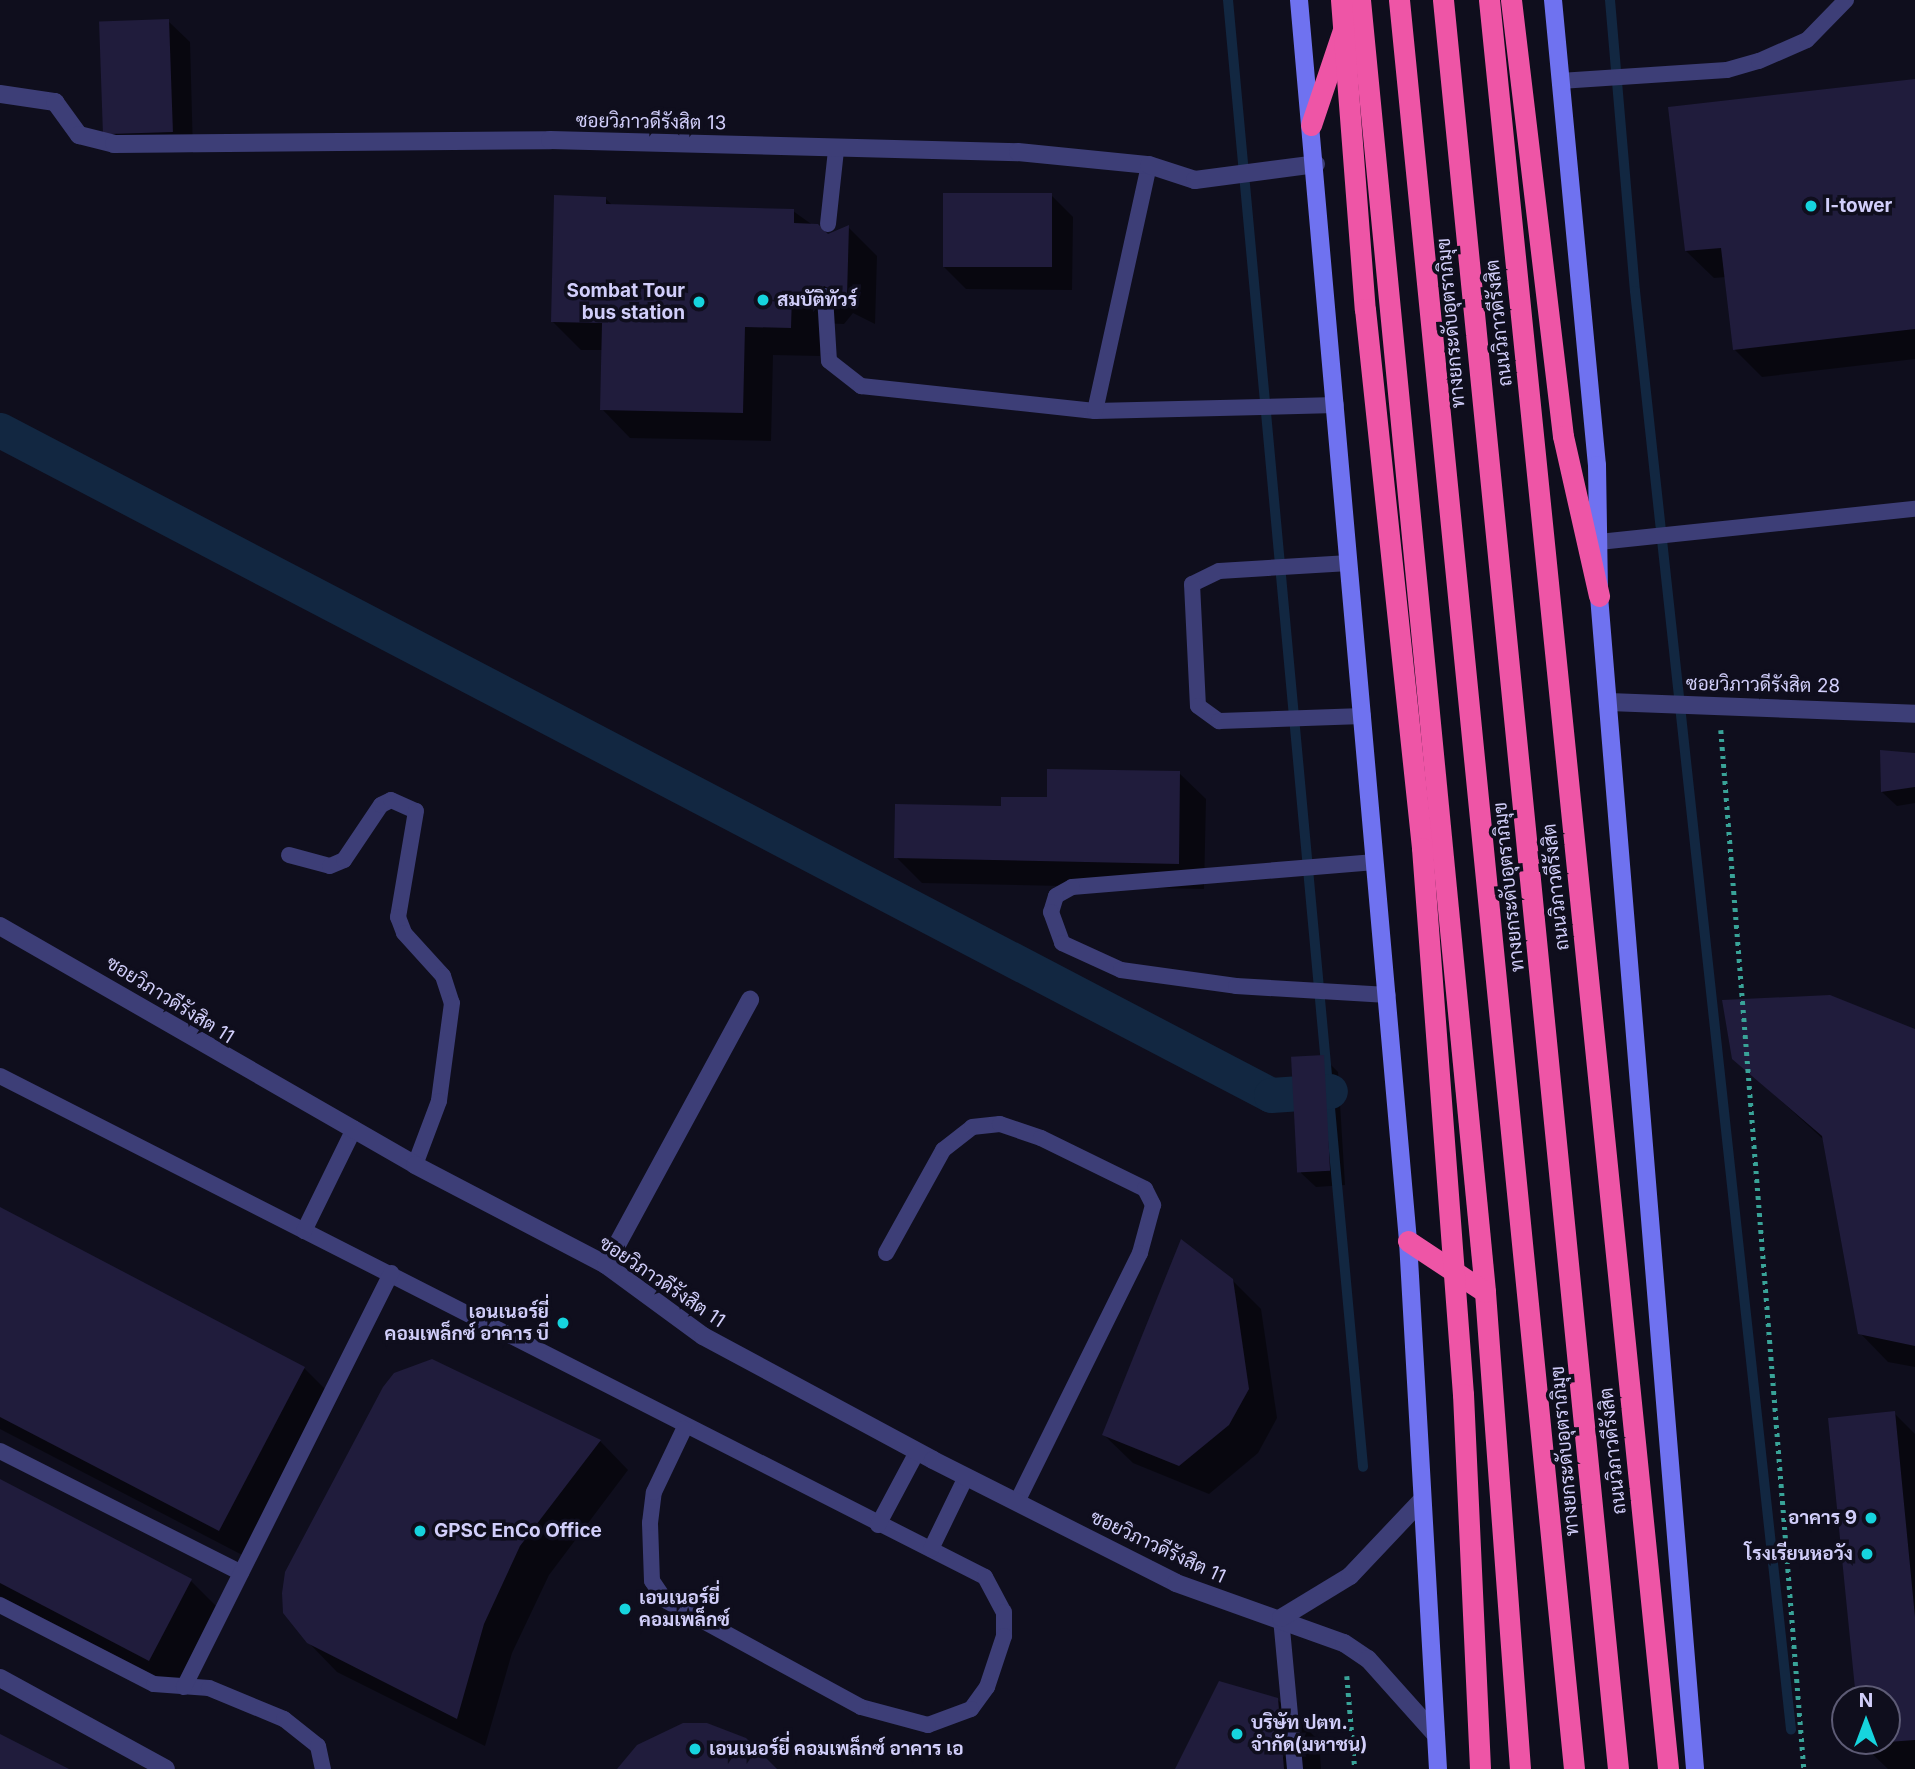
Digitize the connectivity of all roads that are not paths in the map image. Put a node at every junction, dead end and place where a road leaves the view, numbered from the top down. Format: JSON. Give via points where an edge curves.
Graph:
{"nodes":[{"id":1,"x":1299,"y":0,"type":"edge"},
{"id":2,"x":1341,"y":0,"type":"edge"},
{"id":3,"x":1354,"y":0,"type":"edge"},
{"id":4,"x":1360,"y":0,"type":"edge"},
{"id":5,"x":1399,"y":0,"type":"edge"},
{"id":6,"x":1443,"y":0,"type":"edge"},
{"id":7,"x":1489,"y":0,"type":"edge"},
{"id":8,"x":1511,"y":0,"type":"edge"},
{"id":9,"x":1553,"y":0,"type":"edge"},
{"id":10,"x":1846,"y":0,"type":"edge"},
{"id":11,"x":1560,"y":81,"type":"junction"},
{"id":12,"x":0,"y":94,"type":"edge"},
{"id":13,"x":1311,"y":125,"type":"junction"},
{"id":14,"x":836,"y":150,"type":"junction"},
{"id":15,"x":1316,"y":164,"type":"junction"},
{"id":16,"x":1149,"y":165,"type":"junction"},
{"id":17,"x":828,"y":224,"type":"dead end"},
{"id":18,"x":825,"y":296,"type":"dead end"},
{"id":19,"x":1336,"y":405,"type":"junction"},
{"id":20,"x":1095,"y":411,"type":"junction"},
{"id":21,"x":1915,"y":509,"type":"edge"},
{"id":22,"x":1599,"y":542,"type":"junction"},
{"id":23,"x":1349,"y":563,"type":"junction"},
{"id":24,"x":1599,"y":596,"type":"junction"},
{"id":25,"x":1609,"y":702,"type":"junction"},
{"id":26,"x":1915,"y":714,"type":"edge"},
{"id":27,"x":1363,"y":716,"type":"junction"},
{"id":28,"x":289,"y":855,"type":"dead end"},
{"id":29,"x":1375,"y":862,"type":"junction"},
{"id":30,"x":2,"y":932,"type":"edge"},
{"id":31,"x":1388,"y":995,"type":"junction"},
{"id":32,"x":750,"y":1000,"type":"dead end"},
{"id":33,"x":0,"y":1076,"type":"edge"},
{"id":34,"x":354,"y":1129,"type":"junction"},
{"id":35,"x":415,"y":1165,"type":"junction"},
{"id":36,"x":304,"y":1231,"type":"junction"},
{"id":37,"x":1408,"y":1241,"type":"junction"},
{"id":38,"x":886,"y":1253,"type":"dead end"},
{"id":39,"x":606,"y":1265,"type":"junction"},
{"id":40,"x":391,"y":1273,"type":"junction"},
{"id":41,"x":1485,"y":1293,"type":"junction"},
{"id":42,"x":684,"y":1429,"type":"junction"},
{"id":43,"x":0,"y":1451,"type":"edge"},
{"id":44,"x":917,"y":1452,"type":"junction"},
{"id":45,"x":966,"y":1477,"type":"junction"},
{"id":46,"x":1420,"y":1501,"type":"junction"},
{"id":47,"x":1017,"y":1503,"type":"junction"},
{"id":48,"x":878,"y":1525,"type":"junction"},
{"id":49,"x":931,"y":1549,"type":"junction"},
{"id":50,"x":241,"y":1573,"type":"junction"},
{"id":51,"x":0,"y":1605,"type":"edge"},
{"id":52,"x":1281,"y":1618,"type":"junction"},
{"id":53,"x":0,"y":1678,"type":"edge"},
{"id":54,"x":184,"y":1687,"type":"junction"},
{"id":55,"x":1436,"y":1735,"type":"junction"},
{"id":56,"x":1696,"y":1766,"type":"edge"},
{"id":57,"x":166,"y":1769,"type":"edge"},
{"id":58,"x":323,"y":1769,"type":"edge"},
{"id":59,"x":1295,"y":1769,"type":"edge"},
{"id":60,"x":1438,"y":1769,"type":"edge"},
{"id":61,"x":1480,"y":1769,"type":"edge"},
{"id":62,"x":1520,"y":1769,"type":"edge"},
{"id":63,"x":1574,"y":1769,"type":"edge"},
{"id":64,"x":1618,"y":1769,"type":"edge"},
{"id":65,"x":1668,"y":1769,"type":"edge"}],
"edges":[{"from":1,"to":13,"type":"main road"},
{"from":2,"to":61,"type":"highway","bridge":true,"via":[[1365,309],[1423,861],[1463,1394]]},
{"from":3,"to":13,"type":"highway"},
{"from":4,"to":41,"type":"highway"},
{"from":5,"to":63,"type":"highway","name":"ทางยกระดับอุตราภิมุข"},
{"from":6,"to":64,"type":"highway","name":"ทางยกระดับอุตราภิมุข"},
{"from":7,"to":65,"type":"highway","name":"ถนนวิภาวดีรังสิต"},
{"from":8,"to":24,"type":"highway","via":[[1563,436]]},
{"from":9,"to":11,"type":"main road"},
{"from":10,"to":11,"type":"lane","via":[[1807,40],[1759,61],[1727,70]]},
{"from":11,"to":22,"type":"main road"},
{"from":12,"to":14,"type":"street","name":"ซอยวิภาวดีรังสิต 13","via":[[55,102],[79,135],[114,144],[550,140]]},
{"from":13,"to":15,"type":"main road"},
{"from":14,"to":16,"type":"street","name":"ซอยวิภาวดีรังสิต 13","via":[[1018,152]]},
{"from":14,"to":17,"type":"lane"},
{"from":15,"to":16,"type":"street","name":"ซอยวิภาวดีรังสิต 13","via":[[1195,180]]},
{"from":15,"to":19,"type":"main road"},
{"from":16,"to":20,"type":"lane"},
{"from":18,"to":20,"type":"lane","via":[[829,361],[860,386]]},
{"from":19,"to":20,"type":"lane"},
{"from":19,"to":23,"type":"main road"},
{"from":21,"to":22,"type":"lane"},
{"from":22,"to":24,"type":"main road"},
{"from":23,"to":27,"type":"main road"},
{"from":23,"to":27,"type":"lane","via":[[1219,571],[1192,584],[1198,706],[1219,721]]},
{"from":24,"to":25,"type":"main road"},
{"from":25,"to":26,"type":"street","name":"ซอยวิภาวดีรังสิต 28"},
{"from":25,"to":56,"type":"main road"},
{"from":27,"to":29,"type":"main road"},
{"from":28,"to":35,"type":"lane","via":[[330,866],[344,860],[380,805],[391,800],[416,811],[398,917],[404,933],[443,976],[452,1003],[439,1101]]},
{"from":29,"to":31,"type":"main road"},
{"from":29,"to":31,"type":"lane","via":[[1072,887],[1056,896],[1051,912],[1062,943],[1121,970],[1184,981]]},
{"from":30,"to":34,"type":"street","name":"ซอยวิภาวดีรังสิต 11"},
{"from":31,"to":37,"type":"main road"},
{"from":32,"to":39,"type":"street"},
{"from":33,"to":36,"type":"lane"},
{"from":34,"to":35,"type":"street","name":"ซอยวิภาวดีรังสิต 11"},
{"from":34,"to":36,"type":"lane"},
{"from":35,"to":39,"type":"street","name":"ซอยวิภาวดีรังสิต 11"},
{"from":36,"to":40,"type":"lane"},
{"from":37,"to":41,"type":"highway"},
{"from":37,"to":46,"type":"main road"},
{"from":38,"to":47,"type":"lane","via":[[943,1150],[959,1131],[972,1127],[1000,1124],[1041,1138],[1145,1189],[1153,1205],[1151,1228]]},
{"from":39,"to":44,"type":"street","name":"ซอยวิภาวดีรังสิต 11","via":[[703,1336]]},
{"from":40,"to":42,"type":"lane"},
{"from":40,"to":50,"type":"lane"},
{"from":41,"to":62,"type":"highway"},
{"from":42,"to":48,"type":"lane"},
{"from":42,"to":49,"type":"lane","via":[[654,1492],[650,1523],[652,1581],[665,1600],[860,1707],[928,1725],[971,1709],[988,1687],[1004,1636],[1004,1612],[985,1577]]},
{"from":43,"to":50,"type":"lane"},
{"from":44,"to":45,"type":"street","name":"ซอยวิภาวดีรังสิต 11"},
{"from":44,"to":48,"type":"lane"},
{"from":45,"to":47,"type":"street","name":"ซอยวิภาวดีรังสิต 11"},
{"from":45,"to":49,"type":"lane"},
{"from":46,"to":52,"type":"street","via":[[1350,1576]]},
{"from":46,"to":55,"type":"main road"},
{"from":47,"to":52,"type":"street","name":"ซอยวิภาวดีรังสิต 11","via":[[1177,1583]]},
{"from":48,"to":49,"type":"lane"},
{"from":50,"to":54,"type":"lane"},
{"from":51,"to":54,"type":"lane","via":[[154,1684]]},
{"from":52,"to":55,"type":"street","name":"ซอยวิภาวดีรังสิต 11","via":[[1344,1643],[1368,1659]]},
{"from":52,"to":59,"type":"lane"},
{"from":53,"to":57,"type":"street"},
{"from":54,"to":58,"type":"lane","via":[[230,1694],[284,1718],[318,1746]]},
{"from":55,"to":60,"type":"main road"}]}
